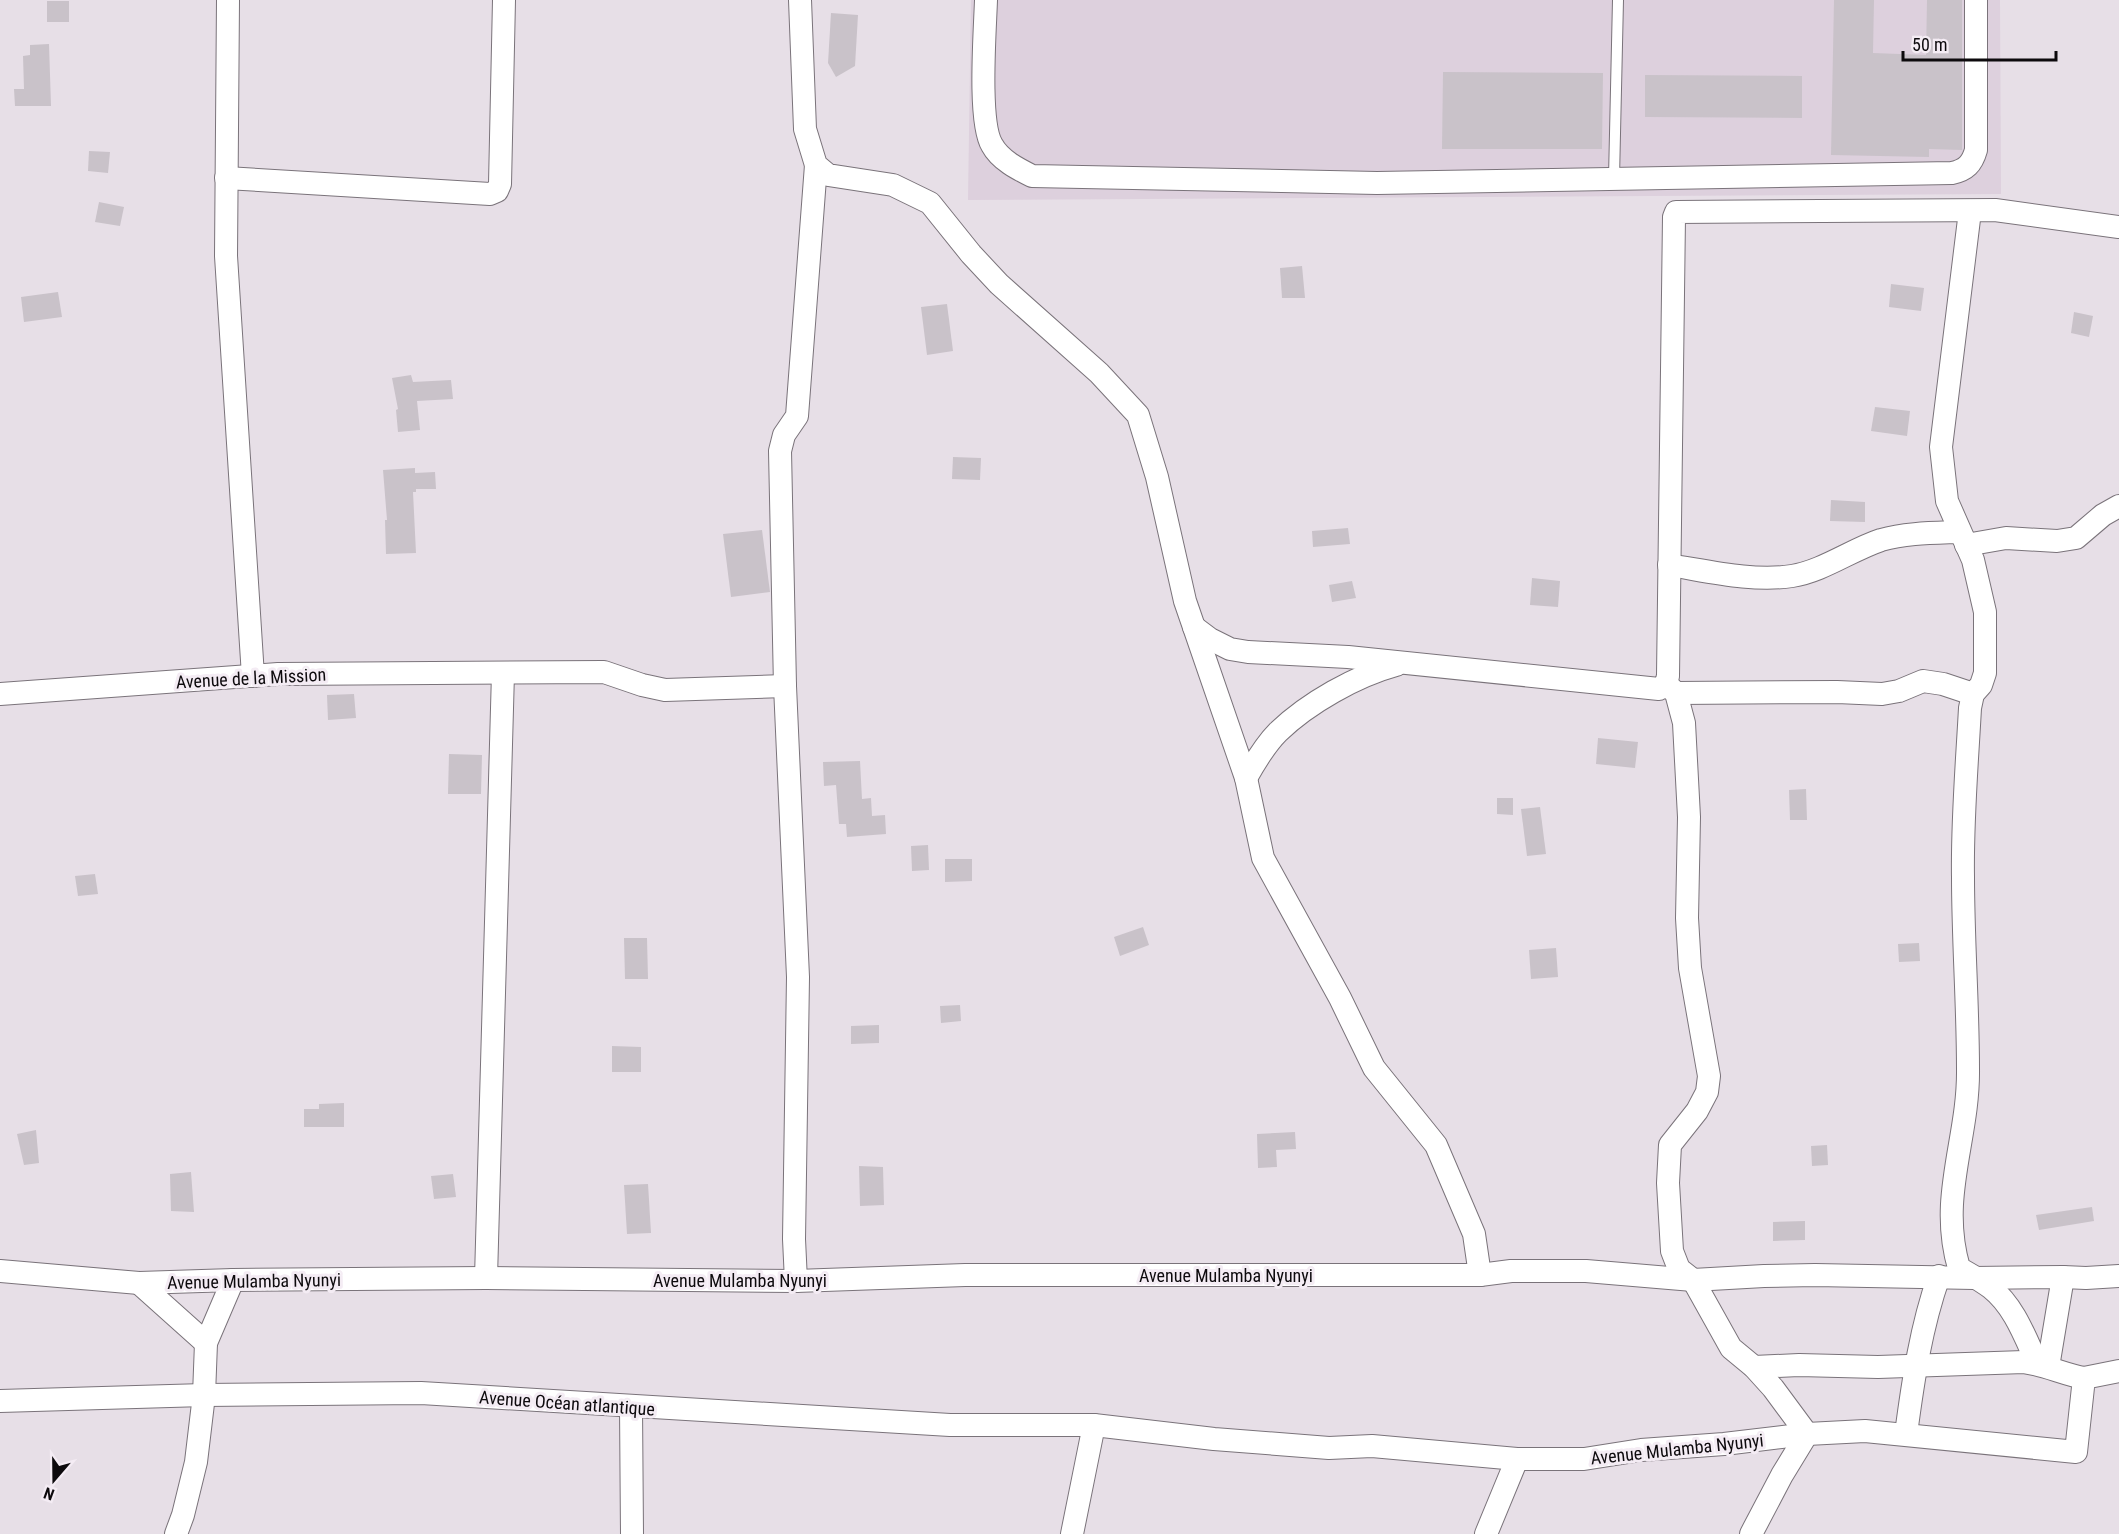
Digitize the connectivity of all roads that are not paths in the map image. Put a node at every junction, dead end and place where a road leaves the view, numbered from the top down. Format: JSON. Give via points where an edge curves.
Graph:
{"nodes":[{"id":1,"x":228,"y":0,"type":"edge"},
{"id":2,"x":504,"y":0,"type":"edge"},
{"id":3,"x":800,"y":0,"type":"edge"},
{"id":4,"x":986,"y":0,"type":"edge"},
{"id":5,"x":1618,"y":0,"type":"edge"},
{"id":6,"x":1976,"y":0,"type":"edge"},
{"id":7,"x":816,"y":165,"type":"junction"},
{"id":8,"x":226,"y":178,"type":"junction"},
{"id":9,"x":1614,"y":178,"type":"junction"},
{"id":10,"x":1970,"y":211,"type":"junction"},
{"id":11,"x":2119,"y":227,"type":"edge"},
{"id":12,"x":2119,"y":506,"type":"edge"},
{"id":13,"x":1962,"y":538,"type":"junction"},
{"id":14,"x":1669,"y":565,"type":"junction"},
{"id":15,"x":1194,"y":627,"type":"junction"},
{"id":16,"x":1400,"y":664,"type":"junction"},
{"id":17,"x":503,"y":673,"type":"junction"},
{"id":18,"x":253,"y":676,"type":"junction"},
{"id":19,"x":785,"y":686,"type":"junction"},
{"id":20,"x":1671,"y":688,"type":"junction"},
{"id":21,"x":1973,"y":693,"type":"junction"},
{"id":22,"x":0,"y":694,"type":"edge"},
{"id":23,"x":1246,"y":778,"type":"junction"},
{"id":24,"x":0,"y":1271,"type":"edge"},
{"id":25,"x":1480,"y":1275,"type":"junction"},
{"id":26,"x":1939,"y":1276,"type":"junction"},
{"id":27,"x":2063,"y":1276,"type":"junction"},
{"id":28,"x":2119,"y":1276,"type":"edge"},
{"id":29,"x":486,"y":1278,"type":"junction"},
{"id":30,"x":1974,"y":1278,"type":"junction"},
{"id":31,"x":233,"y":1280,"type":"junction"},
{"id":32,"x":1693,"y":1280,"type":"junction"},
{"id":33,"x":796,"y":1281,"type":"junction"},
{"id":34,"x":139,"y":1283,"type":"junction"},
{"id":35,"x":206,"y":1344,"type":"junction"},
{"id":36,"x":1916,"y":1365,"type":"junction"},
{"id":37,"x":2043,"y":1365,"type":"junction"},
{"id":38,"x":1754,"y":1367,"type":"junction"},
{"id":39,"x":2119,"y":1371,"type":"edge"},
{"id":40,"x":2084,"y":1378,"type":"junction"},
{"id":41,"x":204,"y":1395,"type":"junction"},
{"id":42,"x":0,"y":1401,"type":"edge"},
{"id":43,"x":631,"y":1407,"type":"junction"},
{"id":44,"x":1094,"y":1425,"type":"junction"},
{"id":45,"x":1132,"y":1430,"type":"joint"},
{"id":46,"x":1807,"y":1434,"type":"junction"},
{"id":47,"x":1906,"y":1434,"type":"junction"},
{"id":48,"x":1517,"y":1459,"type":"junction"},
{"id":49,"x":176,"y":1534,"type":"edge"},
{"id":50,"x":632,"y":1534,"type":"edge"},
{"id":51,"x":1072,"y":1534,"type":"edge"},
{"id":52,"x":1486,"y":1534,"type":"edge"},
{"id":53,"x":1751,"y":1534,"type":"edge"}],
"edges":[{"from":1,"to":8,"type":"street"},
{"from":2,"to":8,"type":"street","via":[[497,191],[490,194]]},
{"from":3,"to":7,"type":"street","via":[[805,129]]},
{"from":4,"to":9,"type":"street","via":[[984,123],[992,145],[1015,167],[1032,176],[1377,183]]},
{"from":5,"to":9,"type":"lane"},
{"from":6,"to":9,"type":"street","via":[[1976,150],[1974,159],[1962,171]]},
{"from":7,"to":15,"type":"street","via":[[828,175],[893,185],[930,203],[999,284],[1099,373],[1138,415]]},
{"from":7,"to":19,"type":"street","via":[[797,416],[784,435],[780,451]]},
{"from":8,"to":18,"type":"street","via":[[226,256]]},
{"from":10,"to":11,"type":"street","via":[[1995,210]]},
{"from":10,"to":13,"type":"street","via":[[1941,447],[1947,501]]},
{"from":10,"to":14,"type":"street","via":[[1676,212]]},
{"from":12,"to":13,"type":"street","via":[[2076,538]]},
{"from":13,"to":14,"type":"street","via":[[1918,533],[1883,540],[1793,576],[1768,578]]},
{"from":13,"to":21,"type":"street","via":[[1973,560],[1984,612],[1985,673]]},
{"from":14,"to":20,"type":"street"},
{"from":15,"to":16,"type":"street","via":[[1230,649]]},
{"from":15,"to":23,"type":"street"},
{"from":16,"to":20,"type":"street"},
{"from":16,"to":23,"type":"street","via":[[1377,670],[1313,704],[1278,732]]},
{"from":17,"to":18,"type":"street","name":"Avenue de la Mission"},
{"from":17,"to":19,"type":"street","name":"Avenue de la Mission","via":[[604,672],[665,690]]},
{"from":17,"to":29,"type":"street"},
{"from":18,"to":22,"type":"street","name":"Avenue de la Mission"},
{"from":19,"to":33,"type":"street","via":[[798,977]]},
{"from":20,"to":21,"type":"street","via":[[1882,694],[1923,681]]},
{"from":20,"to":32,"type":"street","via":[[1684,723],[1690,968],[1709,1076],[1707,1092],[1670,1146],[1672,1251],[1679,1269]]},
{"from":21,"to":30,"type":"street","via":[[1963,876],[1968,1070],[1950,1221],[1959,1268]]},
{"from":23,"to":25,"type":"street","via":[[1263,858],[1374,1068],[1436,1145],[1474,1234]]},
{"from":24,"to":34,"type":"street","name":"Avenue Mulamba Nyunyi"},
{"from":25,"to":32,"type":"street","name":"Avenue Mulamba Nyunyi","via":[[1511,1271],[1586,1272]]},
{"from":25,"to":33,"type":"street","name":"Avenue Mulamba Nyunyi","via":[[965,1275]]},
{"from":26,"to":30,"type":"street","name":"Avenue Mulamba Nyunyi"},
{"from":26,"to":32,"type":"street","name":"Avenue Mulamba Nyunyi"},
{"from":26,"to":36,"type":"street"},
{"from":27,"to":28,"type":"street","name":"Avenue Mulamba Nyunyi"},
{"from":27,"to":30,"type":"street","name":"Avenue Mulamba Nyunyi"},
{"from":27,"to":37,"type":"street"},
{"from":29,"to":31,"type":"street","name":"Avenue Mulamba Nyunyi"},
{"from":29,"to":33,"type":"street","name":"Avenue Mulamba Nyunyi"},
{"from":30,"to":37,"type":"street","via":[[2004,1301]]},
{"from":31,"to":34,"type":"street","name":"Avenue Mulamba Nyunyi"},
{"from":31,"to":35,"type":"street"},
{"from":32,"to":38,"type":"street","via":[[1731,1348]]},
{"from":34,"to":35,"type":"street"},
{"from":35,"to":41,"type":"street"},
{"from":36,"to":37,"type":"street"},
{"from":36,"to":38,"type":"street"},
{"from":36,"to":47,"type":"street"},
{"from":37,"to":40,"type":"street"},
{"from":38,"to":46,"type":"street"},
{"from":39,"to":40,"type":"street"},
{"from":40,"to":47,"type":"street","name":"Avenue Mulamba Nyunyi","via":[[2076,1452]]},
{"from":41,"to":42,"type":"street","name":"Avenue Océan atlantique"},
{"from":41,"to":43,"type":"street","name":"Avenue Océan atlantique","via":[[421,1393]]},
{"from":41,"to":49,"type":"street","via":[[196,1462]]},
{"from":43,"to":44,"type":"street","name":"Avenue Océan atlantique","via":[[950,1425]]},
{"from":43,"to":50,"type":"street"},
{"from":44,"to":45,"type":"street","name":"Avenue Océan atlantique"},
{"from":44,"to":51,"type":"street"},
{"from":45,"to":48,"type":"street","name":"Avenue Mulamba Nyunyi","via":[[1269,1444],[1372,1446]]},
{"from":46,"to":47,"type":"street","name":"Avenue Mulamba Nyunyi"},
{"from":46,"to":48,"type":"street","name":"Avenue Mulamba Nyunyi","via":[[1584,1459]]},
{"from":46,"to":53,"type":"street"},
{"from":48,"to":52,"type":"street"}]}
